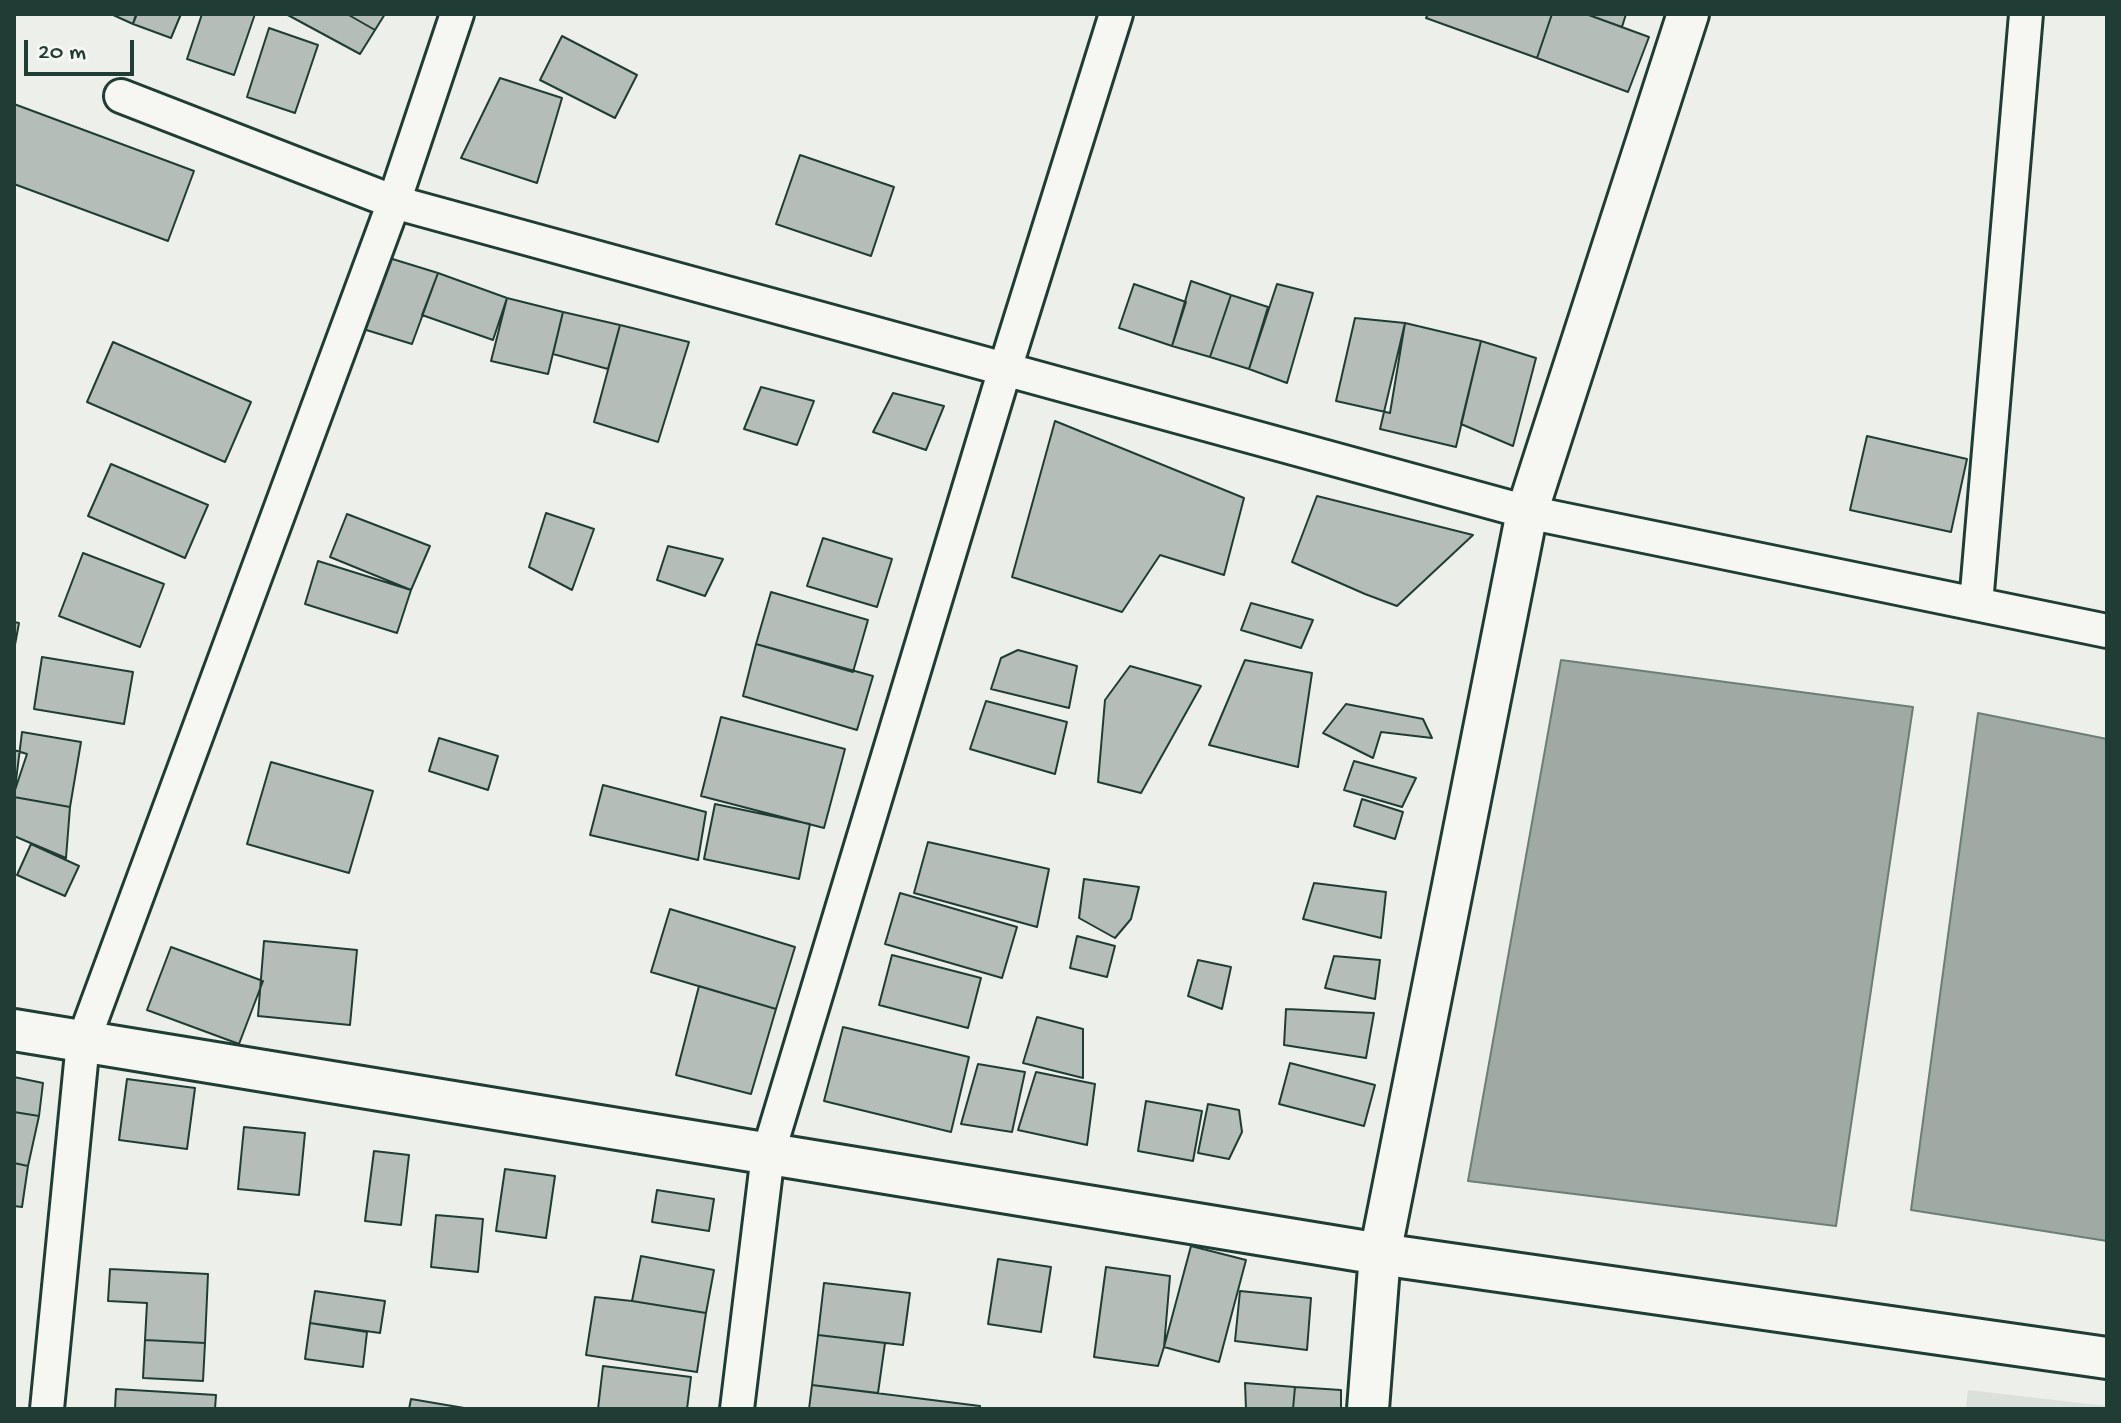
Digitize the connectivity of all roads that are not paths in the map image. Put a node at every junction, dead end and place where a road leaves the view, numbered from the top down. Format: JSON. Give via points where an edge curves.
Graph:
{"nodes":[{"id":1,"x":457,"y":14,"type":"edge"},
{"id":2,"x":1116,"y":14,"type":"edge"},
{"id":3,"x":1688,"y":14,"type":"edge"},
{"id":4,"x":2026,"y":14,"type":"edge"},
{"id":5,"x":121,"y":96,"type":"dead end"},
{"id":6,"x":394,"y":202,"type":"junction"},
{"id":7,"x":1005,"y":369,"type":"junction"},
{"id":8,"x":1527,"y":512,"type":"junction"},
{"id":9,"x":1976,"y":604,"type":"junction"},
{"id":10,"x":2107,"y":631,"type":"edge"},
{"id":11,"x":14,"y":1030,"type":"edge"},
{"id":12,"x":83,"y":1042,"type":"junction"},
{"id":13,"x":768,"y":1154,"type":"junction"},
{"id":14,"x":1380,"y":1254,"type":"junction"},
{"id":15,"x":2107,"y":1358,"type":"edge"},
{"id":16,"x":47,"y":1409,"type":"edge"},
{"id":17,"x":737,"y":1409,"type":"edge"},
{"id":18,"x":1368,"y":1409,"type":"edge"}],
"edges":[{"from":1,"to":6,"type":"street"},
{"from":2,"to":7,"type":"street"},
{"from":3,"to":8,"type":"street"},
{"from":4,"to":9,"type":"street"},
{"from":5,"to":6,"type":"street"},
{"from":6,"to":7,"type":"street"},
{"from":6,"to":12,"type":"street"},
{"from":7,"to":8,"type":"street"},
{"from":7,"to":13,"type":"street"},
{"from":8,"to":9,"type":"street"},
{"from":8,"to":14,"type":"street"},
{"from":9,"to":10,"type":"street"},
{"from":11,"to":12,"type":"street"},
{"from":12,"to":13,"type":"street"},
{"from":12,"to":16,"type":"street"},
{"from":13,"to":14,"type":"street"},
{"from":13,"to":17,"type":"street"},
{"from":14,"to":15,"type":"street"},
{"from":14,"to":18,"type":"street"}]}
